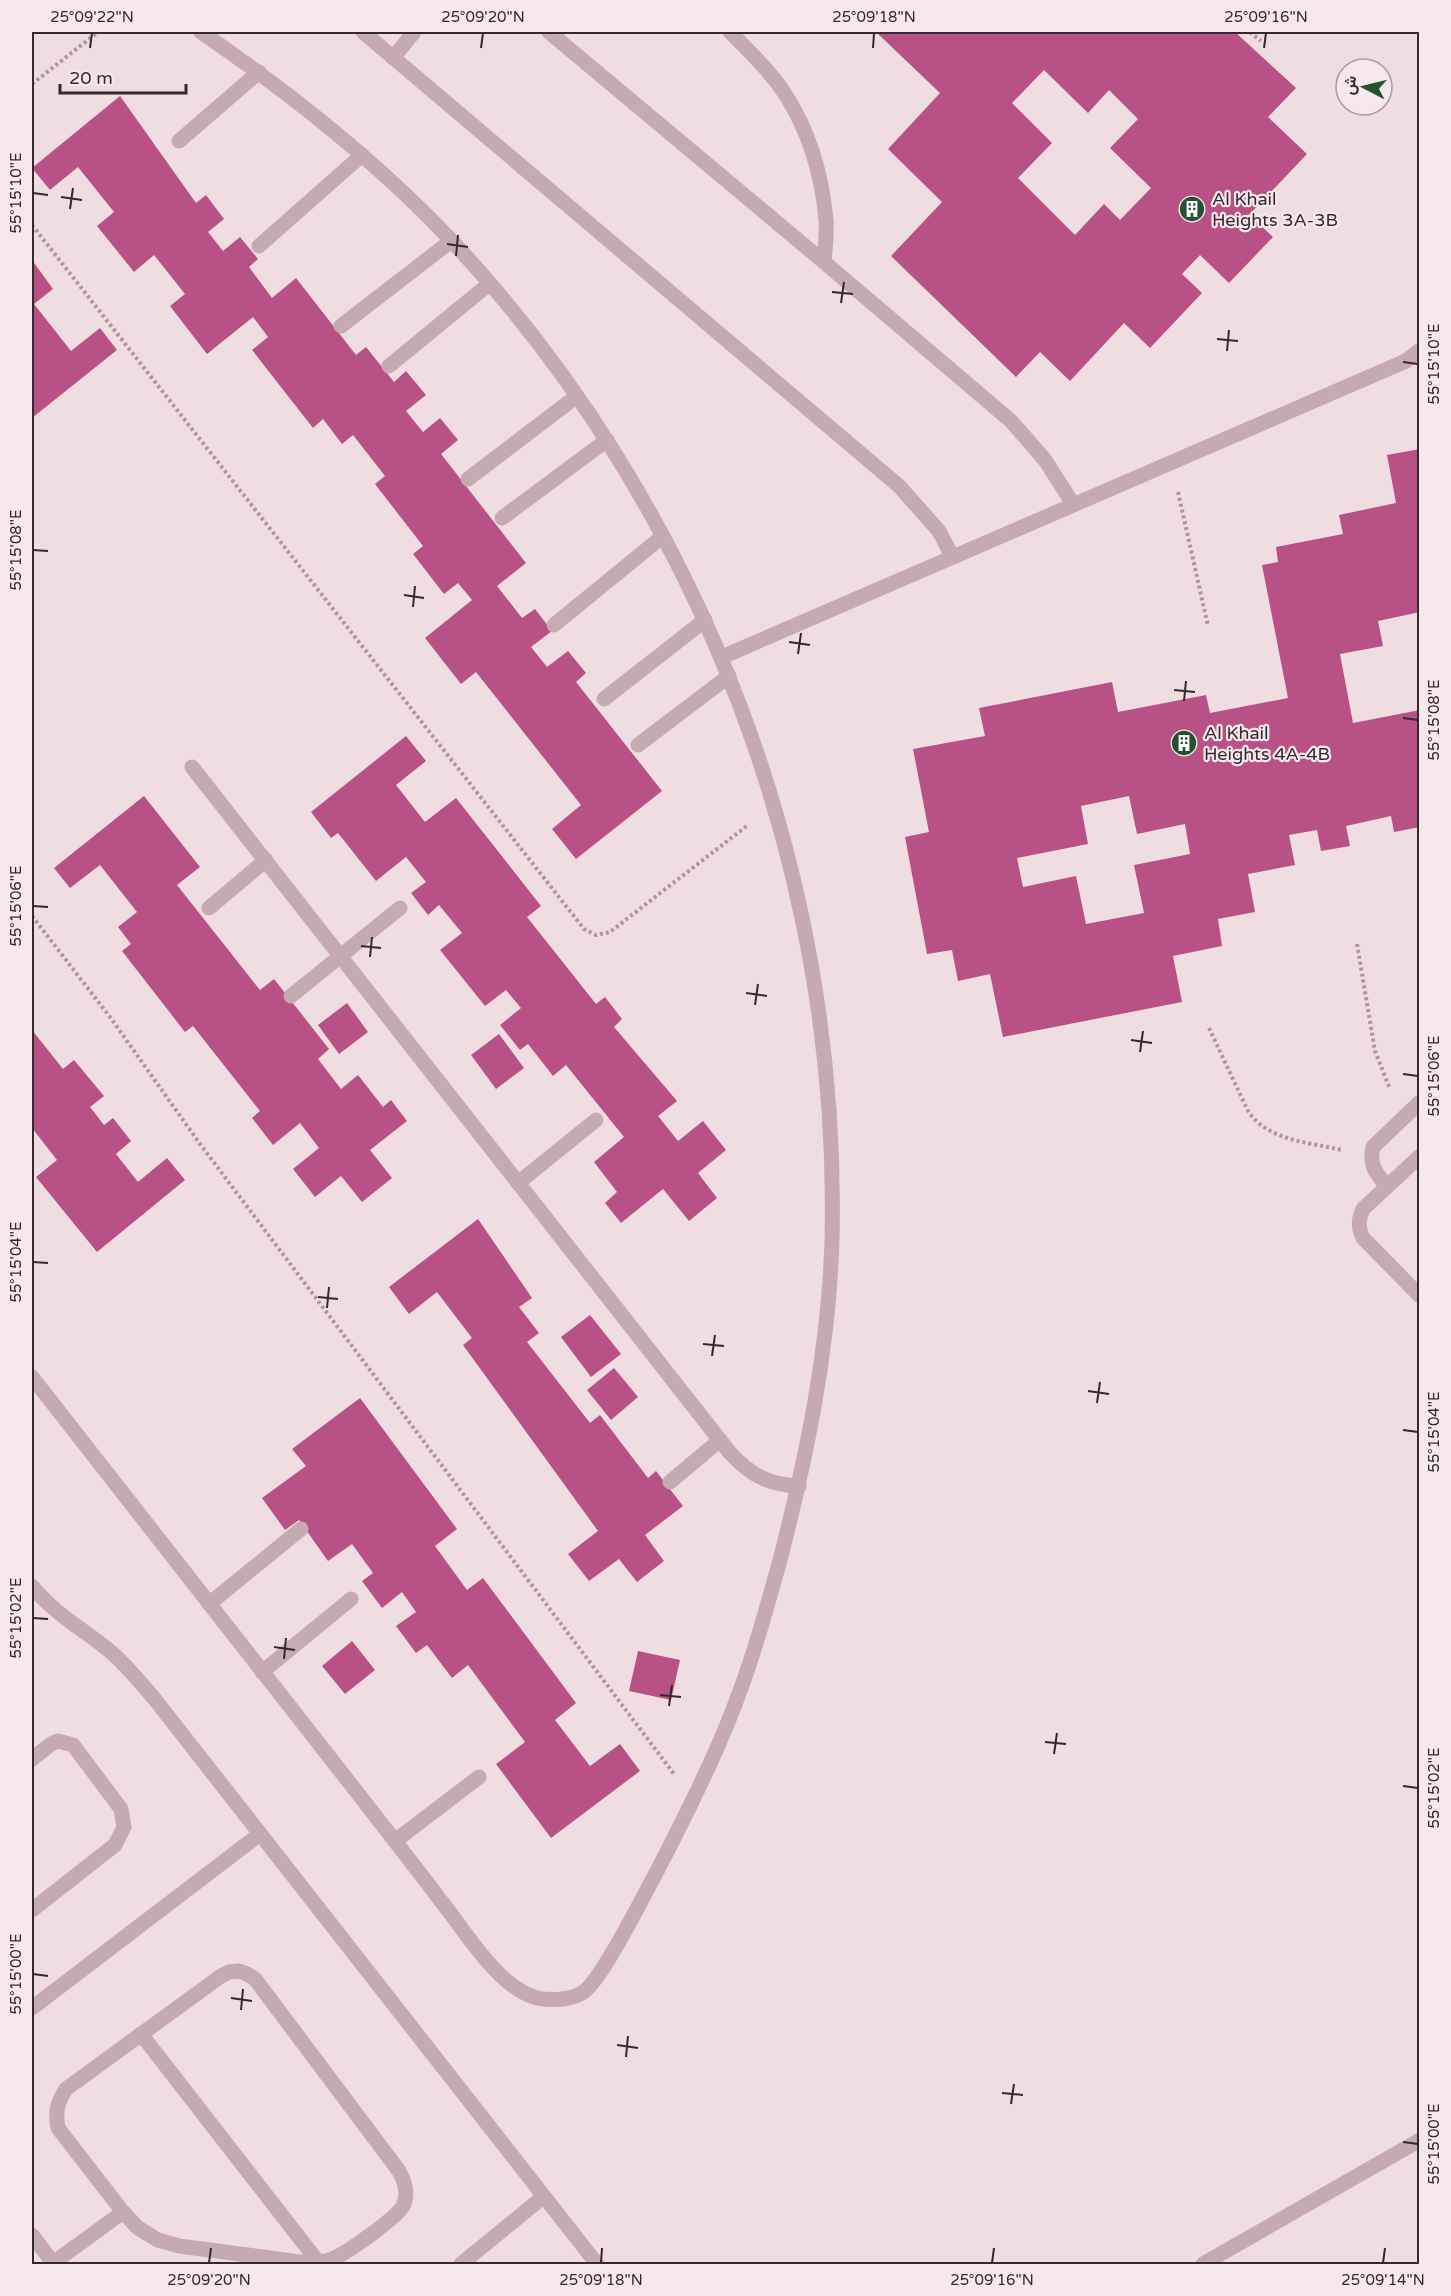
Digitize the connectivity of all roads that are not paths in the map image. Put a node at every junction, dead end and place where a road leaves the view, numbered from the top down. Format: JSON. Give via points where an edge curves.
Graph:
{"nodes":[{"id":1,"x":201,"y":32,"type":"edge"},
{"id":2,"x":363,"y":32,"type":"edge"},
{"id":3,"x":414,"y":32,"type":"edge"},
{"id":4,"x":549,"y":32,"type":"edge"},
{"id":5,"x":730,"y":32,"type":"edge"},
{"id":6,"x":393,"y":57,"type":"junction"},
{"id":7,"x":259,"y":72,"type":"junction"},
{"id":8,"x":180,"y":141,"type":"dead end"},
{"id":9,"x":362,"y":155,"type":"junction"},
{"id":10,"x":451,"y":241,"type":"junction"},
{"id":11,"x":259,"y":246,"type":"dead end"},
{"id":12,"x":825,"y":262,"type":"junction"},
{"id":13,"x":489,"y":284,"type":"junction"},
{"id":14,"x":341,"y":326,"type":"dead end"},
{"id":15,"x":1419,"y":350,"type":"edge"},
{"id":16,"x":1413,"y":361,"type":"edge"},
{"id":17,"x":388,"y":366,"type":"dead end"},
{"id":18,"x":577,"y":396,"type":"junction"},
{"id":19,"x":607,"y":440,"type":"junction"},
{"id":20,"x":468,"y":479,"type":"dead end"},
{"id":21,"x":1073,"y":504,"type":"junction"},
{"id":22,"x":502,"y":518,"type":"dead end"},
{"id":23,"x":663,"y":536,"type":"junction"},
{"id":24,"x":952,"y":556,"type":"junction"},
{"id":25,"x":705,"y":620,"type":"junction"},
{"id":26,"x":554,"y":625,"type":"dead end"},
{"id":27,"x":722,"y":657,"type":"junction"},
{"id":28,"x":729,"y":676,"type":"junction"},
{"id":29,"x":604,"y":699,"type":"dead end"},
{"id":30,"x":638,"y":744,"type":"dead end"},
{"id":31,"x":192,"y":767,"type":"dead end"},
{"id":32,"x":266,"y":860,"type":"junction"},
{"id":33,"x":209,"y":908,"type":"dead end"},
{"id":34,"x":400,"y":908,"type":"dead end"},
{"id":35,"x":341,"y":955,"type":"junction"},
{"id":36,"x":291,"y":996,"type":"dead end"},
{"id":37,"x":1419,"y":1102,"type":"edge"},
{"id":38,"x":596,"y":1120,"type":"dead end"},
{"id":39,"x":1419,"y":1156,"type":"edge"},
{"id":40,"x":518,"y":1183,"type":"junction"},
{"id":41,"x":1387,"y":1186,"type":"junction"},
{"id":42,"x":1419,"y":1296,"type":"edge"},
{"id":43,"x":32,"y":1377,"type":"edge"},
{"id":44,"x":720,"y":1440,"type":"junction"},
{"id":45,"x":670,"y":1482,"type":"dead end"},
{"id":46,"x":799,"y":1486,"type":"junction"},
{"id":47,"x":301,"y":1529,"type":"dead end"},
{"id":48,"x":32,"y":1588,"type":"edge"},
{"id":49,"x":351,"y":1599,"type":"dead end"},
{"id":50,"x":209,"y":1604,"type":"junction"},
{"id":51,"x":262,"y":1672,"type":"junction"},
{"id":52,"x":32,"y":1759,"type":"edge"},
{"id":53,"x":479,"y":1777,"type":"dead end"},
{"id":54,"x":260,"y":1834,"type":"junction"},
{"id":55,"x":395,"y":1841,"type":"junction"},
{"id":56,"x":32,"y":1910,"type":"edge"},
{"id":57,"x":32,"y":2008,"type":"edge"},
{"id":58,"x":141,"y":2034,"type":"junction"},
{"id":59,"x":1419,"y":2140,"type":"edge"},
{"id":60,"x":543,"y":2197,"type":"junction"},
{"id":61,"x":123,"y":2212,"type":"junction"},
{"id":62,"x":32,"y":2235,"type":"edge"},
{"id":63,"x":319,"y":2263,"type":"junction"},
{"id":64,"x":54,"y":2264,"type":"edge"},
{"id":65,"x":461,"y":2265,"type":"edge"},
{"id":66,"x":597,"y":2265,"type":"edge"},
{"id":67,"x":1203,"y":2265,"type":"edge"}],
"edges":[{"from":1,"to":7,"type":"street"},
{"from":2,"to":6,"type":"street"},
{"from":3,"to":6,"type":"street"},
{"from":4,"to":12,"type":"street"},
{"from":5,"to":12,"type":"street","via":[[785,93],[806,134],[826,222]]},
{"from":6,"to":24,"type":"street","via":[[899,486],[939,531]]},
{"from":7,"to":8,"type":"street"},
{"from":7,"to":9,"type":"street"},
{"from":9,"to":10,"type":"street"},
{"from":9,"to":11,"type":"street"},
{"from":10,"to":13,"type":"street"},
{"from":10,"to":14,"type":"street"},
{"from":12,"to":21,"type":"street","via":[[1011,421],[1045,460]]},
{"from":13,"to":17,"type":"street"},
{"from":13,"to":18,"type":"street"},
{"from":15,"to":16,"type":"street"},
{"from":16,"to":21,"type":"street"},
{"from":18,"to":19,"type":"street"},
{"from":18,"to":20,"type":"street"},
{"from":19,"to":22,"type":"street"},
{"from":19,"to":23,"type":"street"},
{"from":21,"to":24,"type":"street"},
{"from":23,"to":25,"type":"street"},
{"from":23,"to":26,"type":"street"},
{"from":24,"to":27,"type":"street"},
{"from":25,"to":27,"type":"street"},
{"from":25,"to":29,"type":"street"},
{"from":27,"to":28,"type":"street"},
{"from":28,"to":30,"type":"street"},
{"from":28,"to":46,"type":"street","via":[[774,805],[802,912],[820,1021],[830,1131],[832,1241],[824,1340]]},
{"from":31,"to":32,"type":"street"},
{"from":32,"to":33,"type":"street"},
{"from":32,"to":35,"type":"street"},
{"from":34,"to":35,"type":"street"},
{"from":35,"to":36,"type":"street"},
{"from":35,"to":40,"type":"street"},
{"from":37,"to":41,"type":"street","via":[[1373,1147],[1372,1166]]},
{"from":38,"to":40,"type":"street"},
{"from":39,"to":41,"type":"street"},
{"from":40,"to":44,"type":"street"},
{"from":41,"to":42,"type":"street","via":[[1363,1209],[1359,1229],[1363,1239]]},
{"from":43,"to":50,"type":"street"},
{"from":44,"to":45,"type":"street"},
{"from":44,"to":46,"type":"street","via":[[744,1468],[760,1479]]},
{"from":46,"to":55,"type":"street","via":[[764,1620],[731,1715],[694,1801],[597,1978],[582,1994],[555,2001],[528,1996],[505,1980],[484,1959]]},
{"from":47,"to":50,"type":"street"},
{"from":48,"to":54,"type":"street","via":[[134,1674]]},
{"from":49,"to":51,"type":"street"},
{"from":50,"to":51,"type":"street"},
{"from":51,"to":55,"type":"street"},
{"from":52,"to":56,"type":"street","via":[[58,1741],[73,1745],[120,1809],[124,1827],[115,1845]]},
{"from":53,"to":55,"type":"street"},
{"from":54,"to":57,"type":"street"},
{"from":54,"to":60,"type":"street"},
{"from":58,"to":61,"type":"street","via":[[66,2089],[56,2114],[58,2128]]},
{"from":58,"to":63,"type":"street"},
{"from":58,"to":63,"type":"street","via":[[229,1971],[255,1979],[405,2181],[403,2206],[395,2215],[342,2254]]},
{"from":59,"to":67,"type":"street"},
{"from":60,"to":65,"type":"street"},
{"from":60,"to":66,"type":"street"},
{"from":61,"to":63,"type":"street","via":[[138,2228],[158,2240],[180,2246]]},
{"from":61,"to":64,"type":"street"},
{"from":62,"to":64,"type":"street"}]}
